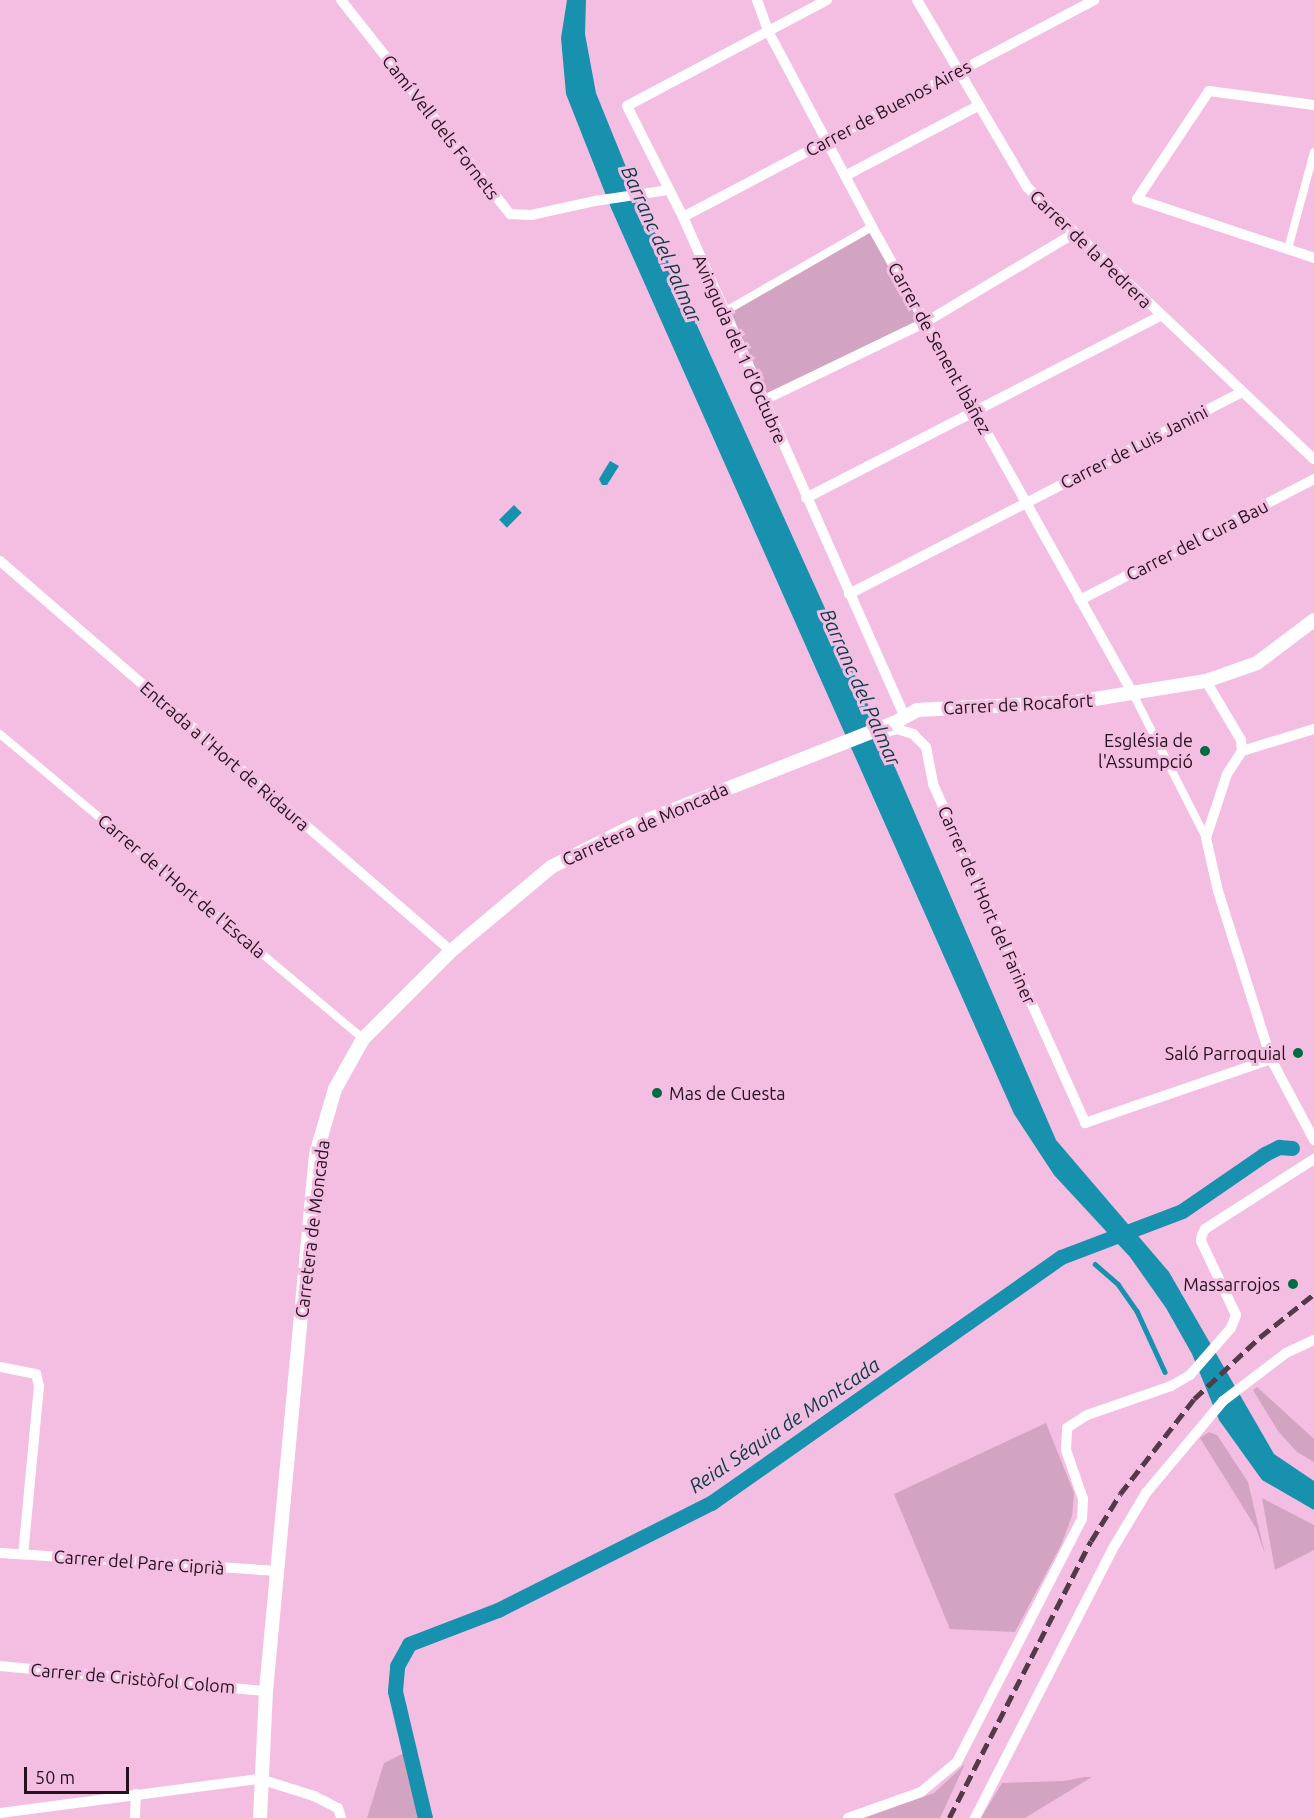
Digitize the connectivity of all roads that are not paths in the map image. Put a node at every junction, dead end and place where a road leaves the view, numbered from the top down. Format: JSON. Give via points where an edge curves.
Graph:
{"nodes":[{"id":1,"x":341,"y":0,"type":"edge"},
{"id":2,"x":757,"y":0,"type":"edge"},
{"id":3,"x":827,"y":0,"type":"edge"},
{"id":4,"x":917,"y":0,"type":"edge"},
{"id":5,"x":1094,"y":0,"type":"edge"},
{"id":6,"x":768,"y":31,"type":"junction"},
{"id":7,"x":957,"y":72,"type":"junction"},
{"id":8,"x":1314,"y":105,"type":"edge"},
{"id":9,"x":978,"y":106,"type":"junction"},
{"id":10,"x":826,"y":140,"type":"junction"},
{"id":11,"x":1314,"y":152,"type":"edge"},
{"id":12,"x":845,"y":176,"type":"junction"},
{"id":13,"x":669,"y":190,"type":"junction"},
{"id":14,"x":683,"y":217,"type":"junction"},
{"id":15,"x":872,"y":227,"type":"junction"},
{"id":16,"x":1073,"y":234,"type":"junction"},
{"id":17,"x":1288,"y":249,"type":"junction"},
{"id":18,"x":1314,"y":258,"type":"edge"},
{"id":19,"x":724,"y":312,"type":"junction"},
{"id":20,"x":1160,"y":316,"type":"junction"},
{"id":21,"x":926,"y":322,"type":"junction"},
{"id":22,"x":1242,"y":392,"type":"junction"},
{"id":23,"x":762,"y":401,"type":"junction"},
{"id":24,"x":975,"y":408,"type":"junction"},
{"id":25,"x":1314,"y":459,"type":"edge"},
{"id":26,"x":1314,"y":479,"type":"edge"},
{"id":27,"x":806,"y":498,"type":"junction"},
{"id":28,"x":1025,"y":502,"type":"junction"},
{"id":29,"x":0,"y":561,"type":"edge"},
{"id":30,"x":849,"y":594,"type":"junction"},
{"id":31,"x":1080,"y":600,"type":"junction"},
{"id":32,"x":1314,"y":620,"type":"edge"},
{"id":33,"x":1206,"y":681,"type":"junction"},
{"id":34,"x":1132,"y":692,"type":"junction"},
{"id":35,"x":899,"y":722,"type":"junction"},
{"id":36,"x":1314,"y":729,"type":"edge"},
{"id":37,"x":0,"y":734,"type":"edge"},
{"id":38,"x":1242,"y":751,"type":"junction"},
{"id":39,"x":1206,"y":838,"type":"junction"},
{"id":40,"x":451,"y":951,"type":"junction"},
{"id":41,"x":363,"y":1039,"type":"junction"},
{"id":42,"x":1271,"y":1059,"type":"junction"},
{"id":43,"x":1314,"y":1140,"type":"edge"},
{"id":44,"x":1314,"y":1159,"type":"edge"},
{"id":45,"x":1314,"y":1340,"type":"edge"},
{"id":46,"x":0,"y":1367,"type":"edge"},
{"id":47,"x":0,"y":1553,"type":"edge"},
{"id":48,"x":23,"y":1554,"type":"junction"},
{"id":49,"x":277,"y":1571,"type":"junction"},
{"id":50,"x":0,"y":1666,"type":"edge"},
{"id":51,"x":266,"y":1691,"type":"junction"},
{"id":52,"x":260,"y":1779,"type":"junction"},
{"id":53,"x":136,"y":1794,"type":"junction"},
{"id":54,"x":0,"y":1813,"type":"edge"},
{"id":55,"x":35,"y":1813,"type":"edge"},
{"id":56,"x":135,"y":1818,"type":"edge"},
{"id":57,"x":260,"y":1818,"type":"edge"},
{"id":58,"x":341,"y":1818,"type":"edge"},
{"id":59,"x":848,"y":1818,"type":"edge"},
{"id":60,"x":975,"y":1818,"type":"edge"}],
"edges":[{"from":1,"to":13,"type":"street","name":"Camí Vell dels Fornets","via":[[510,214],[531,215]]},
{"from":2,"to":6,"type":"street","name":"Carrer de Senent Ibàñez"},
{"from":3,"to":6,"type":"street"},
{"from":4,"to":7,"type":"street","name":"Carrer de la Pedrera"},
{"from":5,"to":7,"type":"street","name":"Carrer de Buenos Aires"},
{"from":6,"to":10,"type":"street","name":"Carrer de Senent Ibàñez"},
{"from":6,"to":13,"type":"street","name":"Avinguda del 1 d'Octubre","via":[[627,106]]},
{"from":7,"to":9,"type":"street","name":"Carrer de la Pedrera"},
{"from":7,"to":10,"type":"street","name":"Carrer de Buenos Aires"},
{"from":8,"to":17,"type":"street","via":[[1209,92],[1137,199]]},
{"from":9,"to":12,"type":"street"},
{"from":9,"to":16,"type":"street","name":"Carrer de la Pedrera","via":[[1027,187]]},
{"from":10,"to":12,"type":"street","name":"Carrer de Senent Ibàñez"},
{"from":10,"to":14,"type":"street","name":"Carrer de Buenos Aires"},
{"from":11,"to":17,"type":"street"},
{"from":12,"to":15,"type":"street","name":"Carrer de Senent Ibàñez"},
{"from":13,"to":14,"type":"street","name":"Avinguda del 1 d'Octubre"},
{"from":14,"to":19,"type":"street","name":"Avinguda del 1 d'Octubre"},
{"from":15,"to":19,"type":"street"},
{"from":15,"to":21,"type":"street","name":"Carrer de Senent Ibàñez"},
{"from":16,"to":20,"type":"street","name":"Carrer de la Pedrera"},
{"from":16,"to":21,"type":"street"},
{"from":17,"to":18,"type":"street"},
{"from":19,"to":23,"type":"street","name":"Avinguda del 1 d'Octubre"},
{"from":20,"to":22,"type":"street","name":"Carrer de la Pedrera"},
{"from":20,"to":24,"type":"street"},
{"from":21,"to":23,"type":"street"},
{"from":21,"to":24,"type":"street","name":"Carrer de Senent Ibàñez"},
{"from":22,"to":25,"type":"street","name":"Carrer de la Pedrera"},
{"from":22,"to":28,"type":"street","name":"Carrer de Luis Janini"},
{"from":23,"to":27,"type":"street","name":"Avinguda del 1 d'Octubre"},
{"from":24,"to":27,"type":"street"},
{"from":24,"to":28,"type":"street","name":"Carrer de Senent Ibàñez"},
{"from":26,"to":31,"type":"street","name":"Carrer del Cura Bau"},
{"from":27,"to":30,"type":"street","name":"Avinguda del 1 d'Octubre"},
{"from":28,"to":30,"type":"street","name":"Carrer de Luis Janini"},
{"from":28,"to":31,"type":"street","name":"Carrer de Senent Ibàñez"},
{"from":29,"to":40,"type":"street","name":"Entrada a l'Hort de Ridaura"},
{"from":30,"to":35,"type":"street"},
{"from":31,"to":34,"type":"street","name":"Carrer de Senent Ibàñez"},
{"from":32,"to":33,"type":"street","name":"Carrer de Rocafort","via":[[1257,663]]},
{"from":33,"to":34,"type":"street","name":"Carrer de Rocafort"},
{"from":33,"to":38,"type":"street","via":[[1241,740]]},
{"from":34,"to":35,"type":"street","name":"Carrer de Rocafort","via":[[1068,703],[930,709]]},
{"from":34,"to":39,"type":"street"},
{"from":35,"to":40,"type":"street","name":"Carretera de Moncada","via":[[635,825],[551,867]]},
{"from":35,"to":42,"type":"street","name":"Carrer de l'Hort del Fariner","via":[[926,747],[933,784],[1085,1123]]},
{"from":36,"to":38,"type":"street"},
{"from":37,"to":41,"type":"street","name":"Carrer de l'Hort de l'Escala"},
{"from":38,"to":39,"type":"street","via":[[1227,774]]},
{"from":39,"to":42,"type":"street","via":[[1218,891]]},
{"from":40,"to":41,"type":"street","name":"Carretera de Moncada"},
{"from":41,"to":49,"type":"street","name":"Carretera de Moncada","via":[[335,1089],[316,1154]]},
{"from":42,"to":43,"type":"street"},
{"from":44,"to":59,"type":"street","via":[[1205,1229],[1201,1241],[1236,1315],[1231,1328],[1190,1375],[1171,1386],[1087,1415],[1067,1428],[1066,1450],[1083,1499],[1082,1519],[957,1762],[921,1792]]},
{"from":45,"to":60,"type":"street","via":[[1286,1353],[1223,1401],[1146,1493],[1115,1545]]},
{"from":46,"to":48,"type":"street","via":[[36,1374],[39,1386]]},
{"from":47,"to":48,"type":"street","name":"Carrer del Pare Ciprià"},
{"from":48,"to":49,"type":"street","name":"Carrer del Pare Ciprià"},
{"from":49,"to":51,"type":"street","name":"Carretera de Moncada"},
{"from":50,"to":51,"type":"street","name":"Carrer de Cristòfol Colom"},
{"from":51,"to":52,"type":"street","name":"Carretera de Moncada"},
{"from":52,"to":53,"type":"street"},
{"from":52,"to":57,"type":"street","name":"Carretera de Moncada"},
{"from":52,"to":58,"type":"street","via":[[314,1796],[338,1808]]},
{"from":53,"to":55,"type":"street"},
{"from":53,"to":56,"type":"street"},
{"from":54,"to":55,"type":"street"}]}
